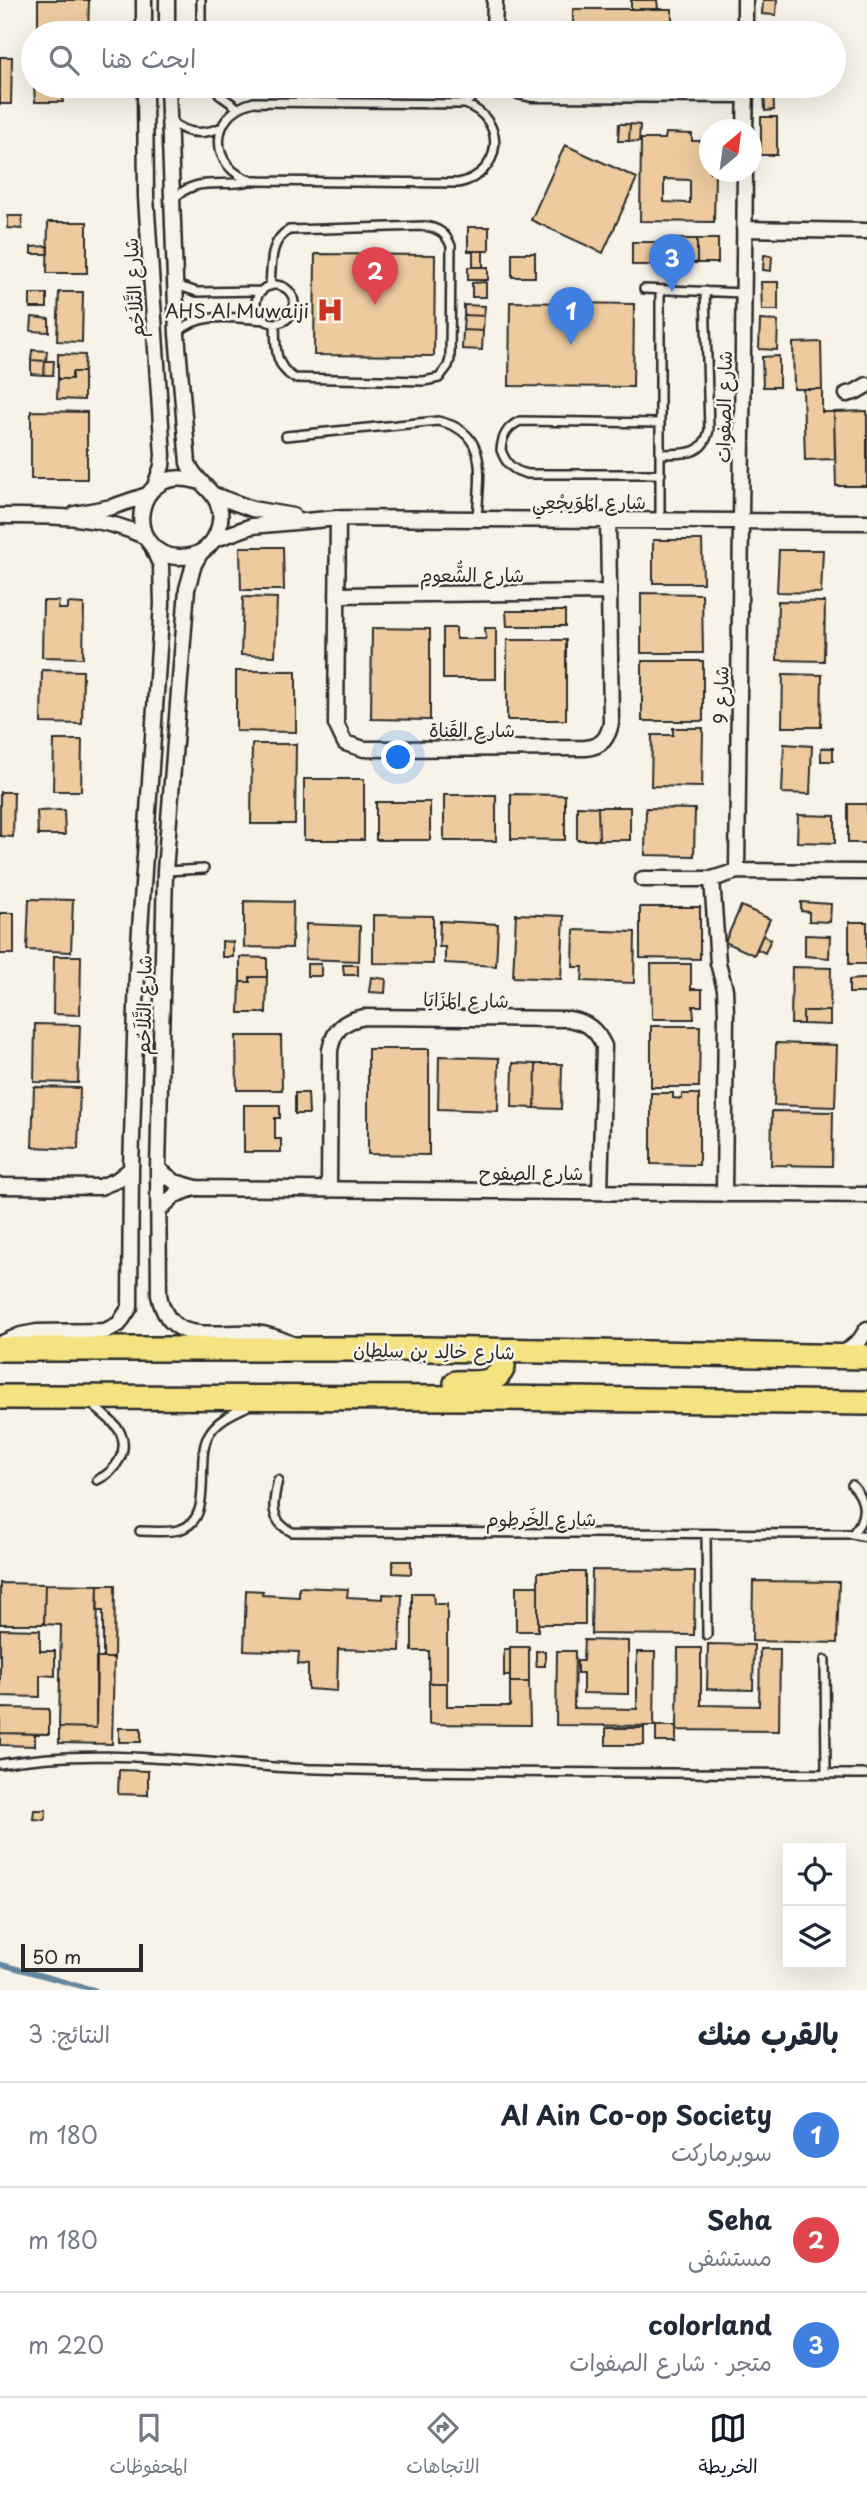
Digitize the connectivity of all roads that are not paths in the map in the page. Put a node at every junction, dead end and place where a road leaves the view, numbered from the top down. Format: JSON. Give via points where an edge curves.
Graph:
{"nodes":[{"id":1,"x":144,"y":0,"type":"edge"},
{"id":2,"x":167,"y":0,"type":"edge"},
{"id":3,"x":201,"y":0,"type":"edge"},
{"id":4,"x":495,"y":0,"type":"edge"},
{"id":5,"x":745,"y":0,"type":"edge"},
{"id":6,"x":144,"y":21,"type":"edge"},
{"id":7,"x":167,"y":21,"type":"edge"},
{"id":8,"x":201,"y":21,"type":"edge"},
{"id":9,"x":494,"y":21,"type":"edge"},
{"id":10,"x":745,"y":21,"type":"edge"},
{"id":11,"x":145,"y":98,"type":"edge"},
{"id":12,"x":167,"y":98,"type":"edge"},
{"id":13,"x":224,"y":98,"type":"edge"},
{"id":14,"x":472,"y":98,"type":"edge"},
{"id":15,"x":746,"y":98,"type":"edge"},
{"id":16,"x":465,"y":104,"type":"junction"},
{"id":17,"x":238,"y":108,"type":"junction"},
{"id":18,"x":168,"y":118,"type":"junction"},
{"id":19,"x":745,"y":119,"type":"edge"},
{"id":20,"x":222,"y":127,"type":"junction"},
{"id":21,"x":253,"y":181,"type":"junction"},
{"id":22,"x":745,"y":182,"type":"edge"},
{"id":23,"x":171,"y":203,"type":"junction"},
{"id":24,"x":744,"y":229,"type":"junction"},
{"id":25,"x":867,"y":231,"type":"edge"},
{"id":26,"x":175,"y":284,"type":"junction"},
{"id":27,"x":270,"y":286,"type":"junction"},
{"id":28,"x":644,"y":289,"type":"dead end"},
{"id":29,"x":660,"y":290,"type":"junction"},
{"id":30,"x":262,"y":291,"type":"junction"},
{"id":31,"x":705,"y":291,"type":"junction"},
{"id":32,"x":744,"y":293,"type":"junction"},
{"id":33,"x":266,"y":320,"type":"junction"},
{"id":34,"x":275,"y":323,"type":"junction"},
{"id":35,"x":177,"y":334,"type":"junction"},
{"id":36,"x":867,"y":386,"type":"edge"},
{"id":37,"x":847,"y":394,"type":"dead end"},
{"id":38,"x":660,"y":423,"type":"junction"},
{"id":39,"x":286,"y":436,"type":"dead end"},
{"id":40,"x":661,"y":454,"type":"junction"},
{"id":41,"x":661,"y":474,"type":"junction"},
{"id":42,"x":197,"y":481,"type":"junction"},
{"id":43,"x":151,"y":490,"type":"junction"},
{"id":44,"x":214,"y":495,"type":"junction"},
{"id":45,"x":0,"y":516,"type":"edge"},
{"id":46,"x":66,"y":516,"type":"junction"},
{"id":47,"x":338,"y":518,"type":"junction"},
{"id":48,"x":477,"y":519,"type":"junction"},
{"id":49,"x":312,"y":520,"type":"junction"},
{"id":50,"x":660,"y":520,"type":"junction"},
{"id":51,"x":741,"y":521,"type":"junction"},
{"id":52,"x":608,"y":522,"type":"junction"},
{"id":53,"x":867,"y":522,"type":"edge"},
{"id":54,"x":213,"y":540,"type":"junction"},
{"id":55,"x":149,"y":541,"type":"junction"},
{"id":56,"x":201,"y":552,"type":"junction"},
{"id":57,"x":609,"y":592,"type":"junction"},
{"id":58,"x":337,"y":595,"type":"junction"},
{"id":59,"x":204,"y":869,"type":"dead end"},
{"id":60,"x":165,"y":871,"type":"junction"},
{"id":61,"x":737,"y":871,"type":"junction"},
{"id":62,"x":867,"y":872,"type":"edge"},
{"id":63,"x":643,"y":879,"type":"dead end"},
{"id":64,"x":712,"y":880,"type":"junction"},
{"id":65,"x":131,"y":1169,"type":"junction"},
{"id":66,"x":158,"y":1169,"type":"junction"},
{"id":67,"x":0,"y":1186,"type":"edge"},
{"id":68,"x":100,"y":1186,"type":"junction"},
{"id":69,"x":196,"y":1188,"type":"junction"},
{"id":70,"x":329,"y":1190,"type":"junction"},
{"id":71,"x":600,"y":1191,"type":"junction"},
{"id":72,"x":724,"y":1194,"type":"junction"},
{"id":73,"x":867,"y":1195,"type":"edge"},
{"id":74,"x":130,"y":1206,"type":"junction"},
{"id":75,"x":159,"y":1210,"type":"junction"},
{"id":76,"x":867,"y":1329,"type":"edge"},
{"id":77,"x":0,"y":1347,"type":"edge"},
{"id":78,"x":303,"y":1349,"type":"junction"},
{"id":79,"x":500,"y":1351,"type":"junction"},
{"id":80,"x":839,"y":1357,"type":"junction"},
{"id":81,"x":867,"y":1357,"type":"edge"},
{"id":82,"x":0,"y":1397,"type":"edge"},
{"id":83,"x":264,"y":1397,"type":"junction"},
{"id":84,"x":84,"y":1398,"type":"junction"},
{"id":85,"x":346,"y":1398,"type":"junction"},
{"id":86,"x":865,"y":1404,"type":"edge"},
{"id":87,"x":97,"y":1480,"type":"dead end"},
{"id":88,"x":278,"y":1480,"type":"dead end"},
{"id":89,"x":852,"y":1485,"type":"dead end"},
{"id":90,"x":140,"y":1531,"type":"dead end"},
{"id":91,"x":706,"y":1534,"type":"junction"},
{"id":92,"x":852,"y":1534,"type":"junction"},
{"id":93,"x":867,"y":1537,"type":"edge"},
{"id":94,"x":707,"y":1635,"type":"dead end"},
{"id":95,"x":825,"y":1660,"type":"dead end"},
{"id":96,"x":0,"y":1764,"type":"edge"},
{"id":97,"x":826,"y":1773,"type":"junction"},
{"id":98,"x":867,"y":1774,"type":"edge"}],
"edges":[{"from":1,"to":6,"type":"street"},
{"from":2,"to":7,"type":"street"},
{"from":3,"to":8,"type":"lane"},
{"from":4,"to":9,"type":"street"},
{"from":5,"to":10,"type":"street"},
{"from":11,"to":43,"type":"street","name":"شارع التَّلاَحُم","via":[[146,197],[163,455]]},
{"from":12,"to":18,"type":"street"},
{"from":13,"to":17,"type":"lane"},
{"from":14,"to":16,"type":"lane"},
{"from":15,"to":19,"type":"street"},
{"from":16,"to":17,"type":"lane","via":[[254,102]]},
{"from":16,"to":21,"type":"lane","via":[[487,119],[495,144],[486,167],[466,181]]},
{"from":17,"to":20,"type":"lane"},
{"from":18,"to":20,"type":"lane","via":[[188,131],[211,132]]},
{"from":18,"to":23,"type":"street"},
{"from":20,"to":21,"type":"lane","via":[[219,143],[224,161]]},
{"from":21,"to":23,"type":"lane","via":[[193,185]]},
{"from":22,"to":24,"type":"street","name":"شارع الصفوات"},
{"from":23,"to":26,"type":"street"},
{"from":24,"to":25,"type":"street"},
{"from":24,"to":32,"type":"street","name":"شارع الصفوات"},
{"from":26,"to":30,"type":"lane","via":[[197,292]]},
{"from":26,"to":35,"type":"street"},
{"from":27,"to":30,"type":"lane"},
{"from":27,"to":34,"type":"lane","via":[[282,286],[293,299],[290,316]]},
{"from":27,"to":34,"type":"lane","via":[[276,240],[289,230],[424,226],[438,229],[451,246],[450,359],[439,378],[294,378],[277,359]]},
{"from":28,"to":29,"type":"lane"},
{"from":29,"to":31,"type":"lane"},
{"from":29,"to":38,"type":"lane"},
{"from":30,"to":33,"type":"lane","via":[[257,303]]},
{"from":31,"to":32,"type":"lane"},
{"from":31,"to":40,"type":"lane","via":[[707,440],[690,453]]},
{"from":32,"to":51,"type":"street","name":"شارع الصفوات"},
{"from":33,"to":34,"type":"lane"},
{"from":33,"to":35,"type":"lane","via":[[197,320]]},
{"from":35,"to":42,"type":"street","via":[[188,463]]},
{"from":36,"to":37,"type":"street"},
{"from":38,"to":40,"type":"lane"},
{"from":38,"to":41,"type":"lane","via":[[520,421],[505,432],[501,450],[510,467],[528,474]]},
{"from":39,"to":48,"type":"lane","via":[[438,421],[451,424],[462,430],[478,452]]},
{"from":40,"to":41,"type":"lane"},
{"from":41,"to":50,"type":"lane"},
{"from":42,"to":43,"type":"street","via":[[175,478]]},
{"from":42,"to":44,"type":"street"},
{"from":43,"to":46,"type":"street","via":[[111,507]]},
{"from":43,"to":55,"type":"street","via":[[141,509]]},
{"from":44,"to":49,"type":"street","name":"شارع المُوَيجْعِي","via":[[252,509]]},
{"from":44,"to":54,"type":"street","via":[[220,526]]},
{"from":45,"to":46,"type":"street"},
{"from":46,"to":55,"type":"street","via":[[112,524]]},
{"from":47,"to":48,"type":"street","name":"شارع المُوَيجْعِي"},
{"from":47,"to":49,"type":"street","name":"شارع المُوَيجْعِي"},
{"from":47,"to":58,"type":"street","name":"شارع القَناة"},
{"from":48,"to":52,"type":"street","name":"شارع المُوَيجْعِي"},
{"from":49,"to":54,"type":"street","name":"شارع المُوَيجْعِي","via":[[252,526]]},
{"from":50,"to":51,"type":"street","name":"شارع المُوَيجْعِي"},
{"from":50,"to":52,"type":"street","name":"شارع المُوَيجْعِي"},
{"from":51,"to":53,"type":"street","name":"شارع المُوَيجْعِي"},
{"from":51,"to":61,"type":"street","name":"شارع 9"},
{"from":52,"to":57,"type":"street","name":"شارع القَناة"},
{"from":54,"to":56,"type":"street"},
{"from":55,"to":56,"type":"street","via":[[176,557]]},
{"from":55,"to":65,"type":"street","name":"شارع التَّلاَحُم","via":[[162,577],[162,604],[137,974]]},
{"from":56,"to":60,"type":"street","name":"شارع التَّلاَحُم","via":[[187,589]]},
{"from":57,"to":58,"type":"street","name":"شارع الشُّعوم"},
{"from":57,"to":58,"type":"street","name":"شارع القَناة","via":[[611,723],[604,741],[586,748],[364,749],[345,743],[336,724]]},
{"from":59,"to":60,"type":"lane"},
{"from":60,"to":66,"type":"street","name":"شارع التَّلاَحُم"},
{"from":61,"to":62,"type":"street"},
{"from":61,"to":64,"type":"street"},
{"from":63,"to":64,"type":"street"},
{"from":64,"to":72,"type":"street","via":[[726,1013]]},
{"from":65,"to":68,"type":"street"},
{"from":65,"to":74,"type":"street","name":"شارع التَّلاَحُم"},
{"from":66,"to":69,"type":"street","name":"شارع الصفوح","via":[[176,1182]]},
{"from":66,"to":75,"type":"street","name":"شارع التَّلاَحُم"},
{"from":67,"to":68,"type":"street"},
{"from":68,"to":74,"type":"street"},
{"from":69,"to":70,"type":"street","name":"شارع الصفوح"},
{"from":69,"to":75,"type":"street","name":"شارع الصفوح","via":[[175,1195]]},
{"from":70,"to":71,"type":"street","name":"شارع الصفوح"},
{"from":70,"to":71,"type":"street","name":"شارع المَزَايَا","via":[[330,1050],[340,1026],[365,1017],[568,1019],[590,1027],[604,1046]]},
{"from":71,"to":72,"type":"street","name":"شارع الصفوح"},
{"from":72,"to":73,"type":"street","name":"شارع الصفوح"},
{"from":74,"to":77,"type":"street","name":"شارع التَّلاَحُم","via":[[132,1295],[119,1324],[105,1331],[21,1335]]},
{"from":75,"to":78,"type":"street","name":"شارع التَّلاَحُم","via":[[159,1295],[168,1319],[187,1332],[256,1333]]},
{"from":76,"to":80,"type":"street"},
{"from":77,"to":78,"type":"main road","name":"شارع خالِد بن سلطان"},
{"from":78,"to":79,"type":"main road","name":"شارع خالِد بن سلطان"},
{"from":79,"to":80,"type":"main road","name":"شارع خالِد بن سلطان"},
{"from":79,"to":85,"type":"main road","via":[[503,1367],[494,1380],[394,1385]]},
{"from":80,"to":81,"type":"main road","name":"شارع خالِد بن سلطان"},
{"from":82,"to":84,"type":"main road"},
{"from":83,"to":84,"type":"main road"},
{"from":83,"to":85,"type":"main road"},
{"from":83,"to":90,"type":"lane","via":[[220,1421],[208,1435],[202,1452],[201,1505],[195,1520],[182,1529]]},
{"from":84,"to":87,"type":"lane","via":[[119,1431],[122,1440],[120,1460]]},
{"from":85,"to":86,"type":"main road"},
{"from":88,"to":91,"type":"lane","name":"شارع الخَرطوم","via":[[273,1512],[283,1528],[292,1532]]},
{"from":89,"to":92,"type":"lane","via":[[865,1509]]},
{"from":91,"to":92,"type":"lane","name":"شارع الخَرطوم"},
{"from":91,"to":94,"type":"lane"},
{"from":92,"to":93,"type":"lane","name":"شارع الخَرطوم"},
{"from":95,"to":97,"type":"lane"},
{"from":96,"to":97,"type":"lane","via":[[142,1757],[325,1769]]},
{"from":97,"to":98,"type":"lane"}]}
